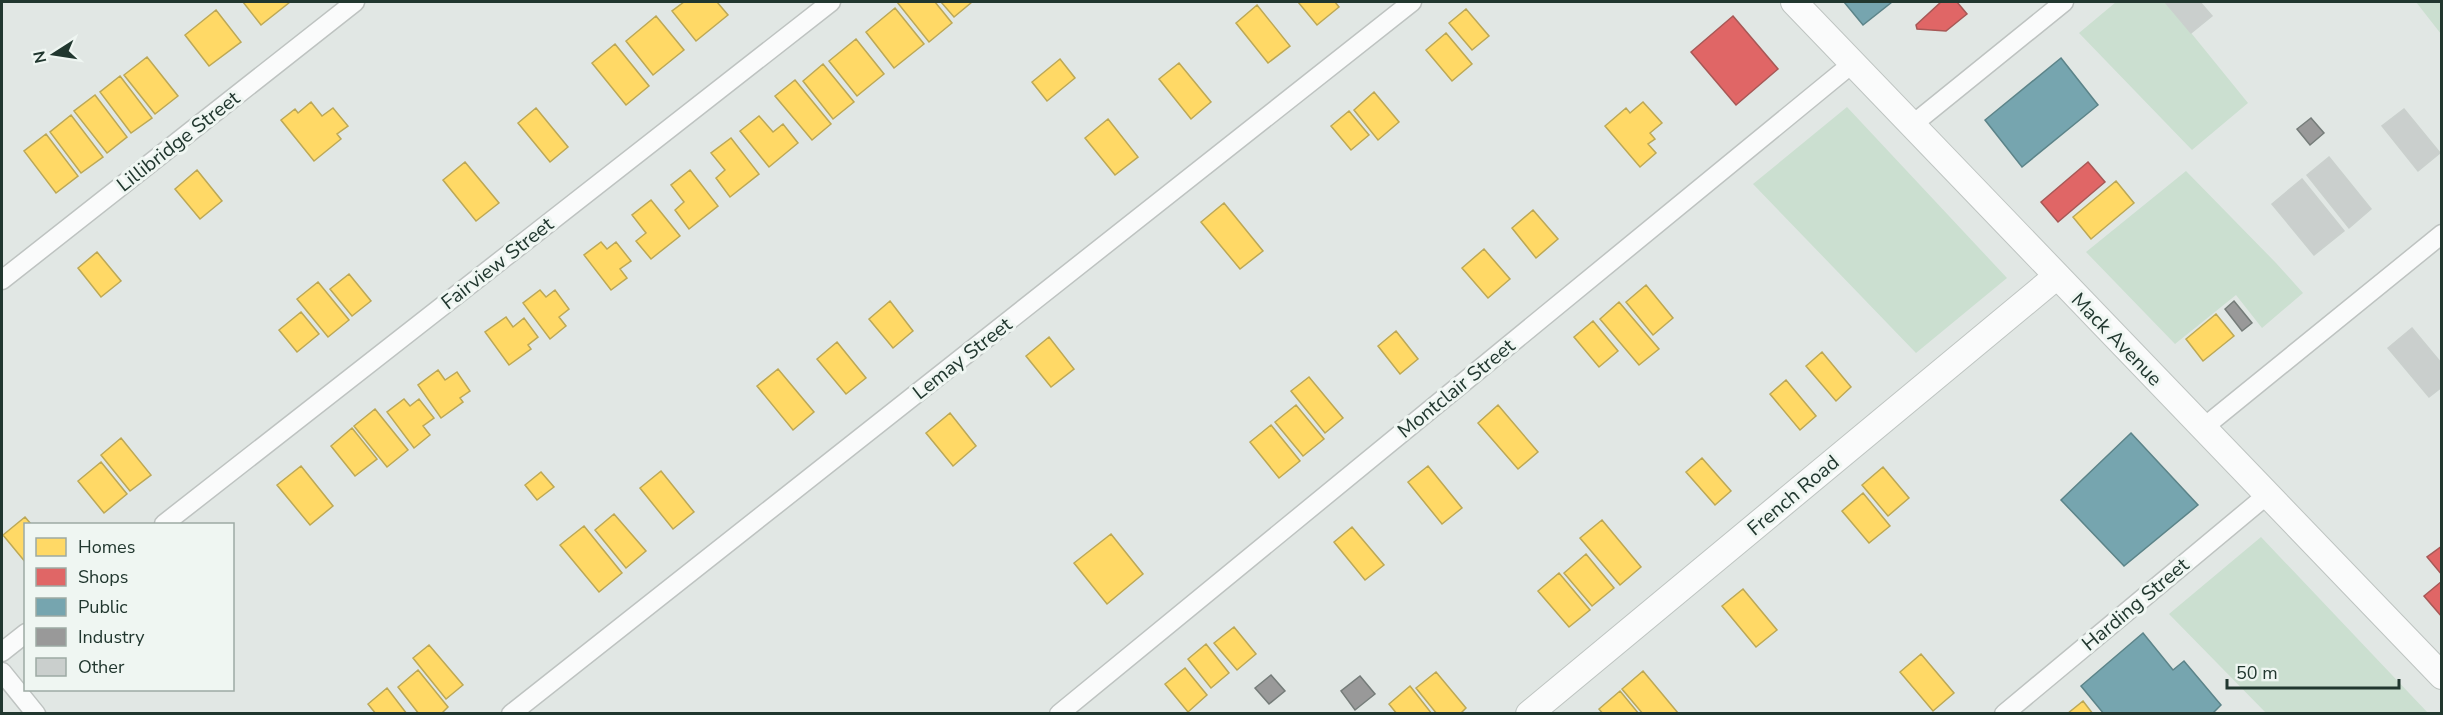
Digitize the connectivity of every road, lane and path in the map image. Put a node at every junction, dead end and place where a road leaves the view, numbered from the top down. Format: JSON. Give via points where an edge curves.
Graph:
{"nodes":[{"id":1,"x":355,"y":2,"type":"edge"},
{"id":2,"x":831,"y":2,"type":"edge"},
{"id":3,"x":1412,"y":2,"type":"edge"},
{"id":4,"x":1794,"y":2,"type":"edge"},
{"id":5,"x":2064,"y":2,"type":"edge"},
{"id":6,"x":1853,"y":63,"type":"junction"},
{"id":7,"x":1912,"y":125,"type":"junction"},
{"id":8,"x":2442,"y":234,"type":"edge"},
{"id":9,"x":2057,"y":276,"type":"junction"},
{"id":10,"x":2,"y":280,"type":"edge"},
{"id":11,"x":2203,"y":428,"type":"junction"},
{"id":12,"x":2267,"y":495,"type":"junction"},
{"id":13,"x":167,"y":523,"type":"edge"},
{"id":14,"x":24,"y":635,"type":"edge"},
{"id":15,"x":2,"y":652,"type":"edge"},
{"id":16,"x":2,"y":672,"type":"edge"},
{"id":17,"x":2442,"y":676,"type":"edge"},
{"id":18,"x":36,"y":714,"type":"edge"},
{"id":19,"x":511,"y":714,"type":"edge"},
{"id":20,"x":1059,"y":714,"type":"edge"},
{"id":21,"x":1529,"y":714,"type":"edge"},
{"id":22,"x":2004,"y":714,"type":"edge"}],
"edges":[{"from":1,"to":10,"type":"street","name":"Lillibridge Street"},
{"from":2,"to":13,"type":"street","name":"Fairview Street"},
{"from":3,"to":19,"type":"street","name":"Lemay Street"},
{"from":4,"to":6,"type":"main road","name":"Mack Avenue"},
{"from":5,"to":7,"type":"street"},
{"from":6,"to":7,"type":"main road","name":"Mack Avenue"},
{"from":6,"to":20,"type":"street","name":"Montclair Street"},
{"from":7,"to":9,"type":"main road","name":"Mack Avenue"},
{"from":8,"to":11,"type":"street"},
{"from":9,"to":11,"type":"main road","name":"Mack Avenue"},
{"from":9,"to":21,"type":"main road","name":"French Road"},
{"from":11,"to":12,"type":"main road","name":"Mack Avenue"},
{"from":12,"to":17,"type":"main road","name":"Mack Avenue"},
{"from":12,"to":22,"type":"street","name":"Harding Street"},
{"from":14,"to":15,"type":"street"},
{"from":16,"to":18,"type":"street"}]}
